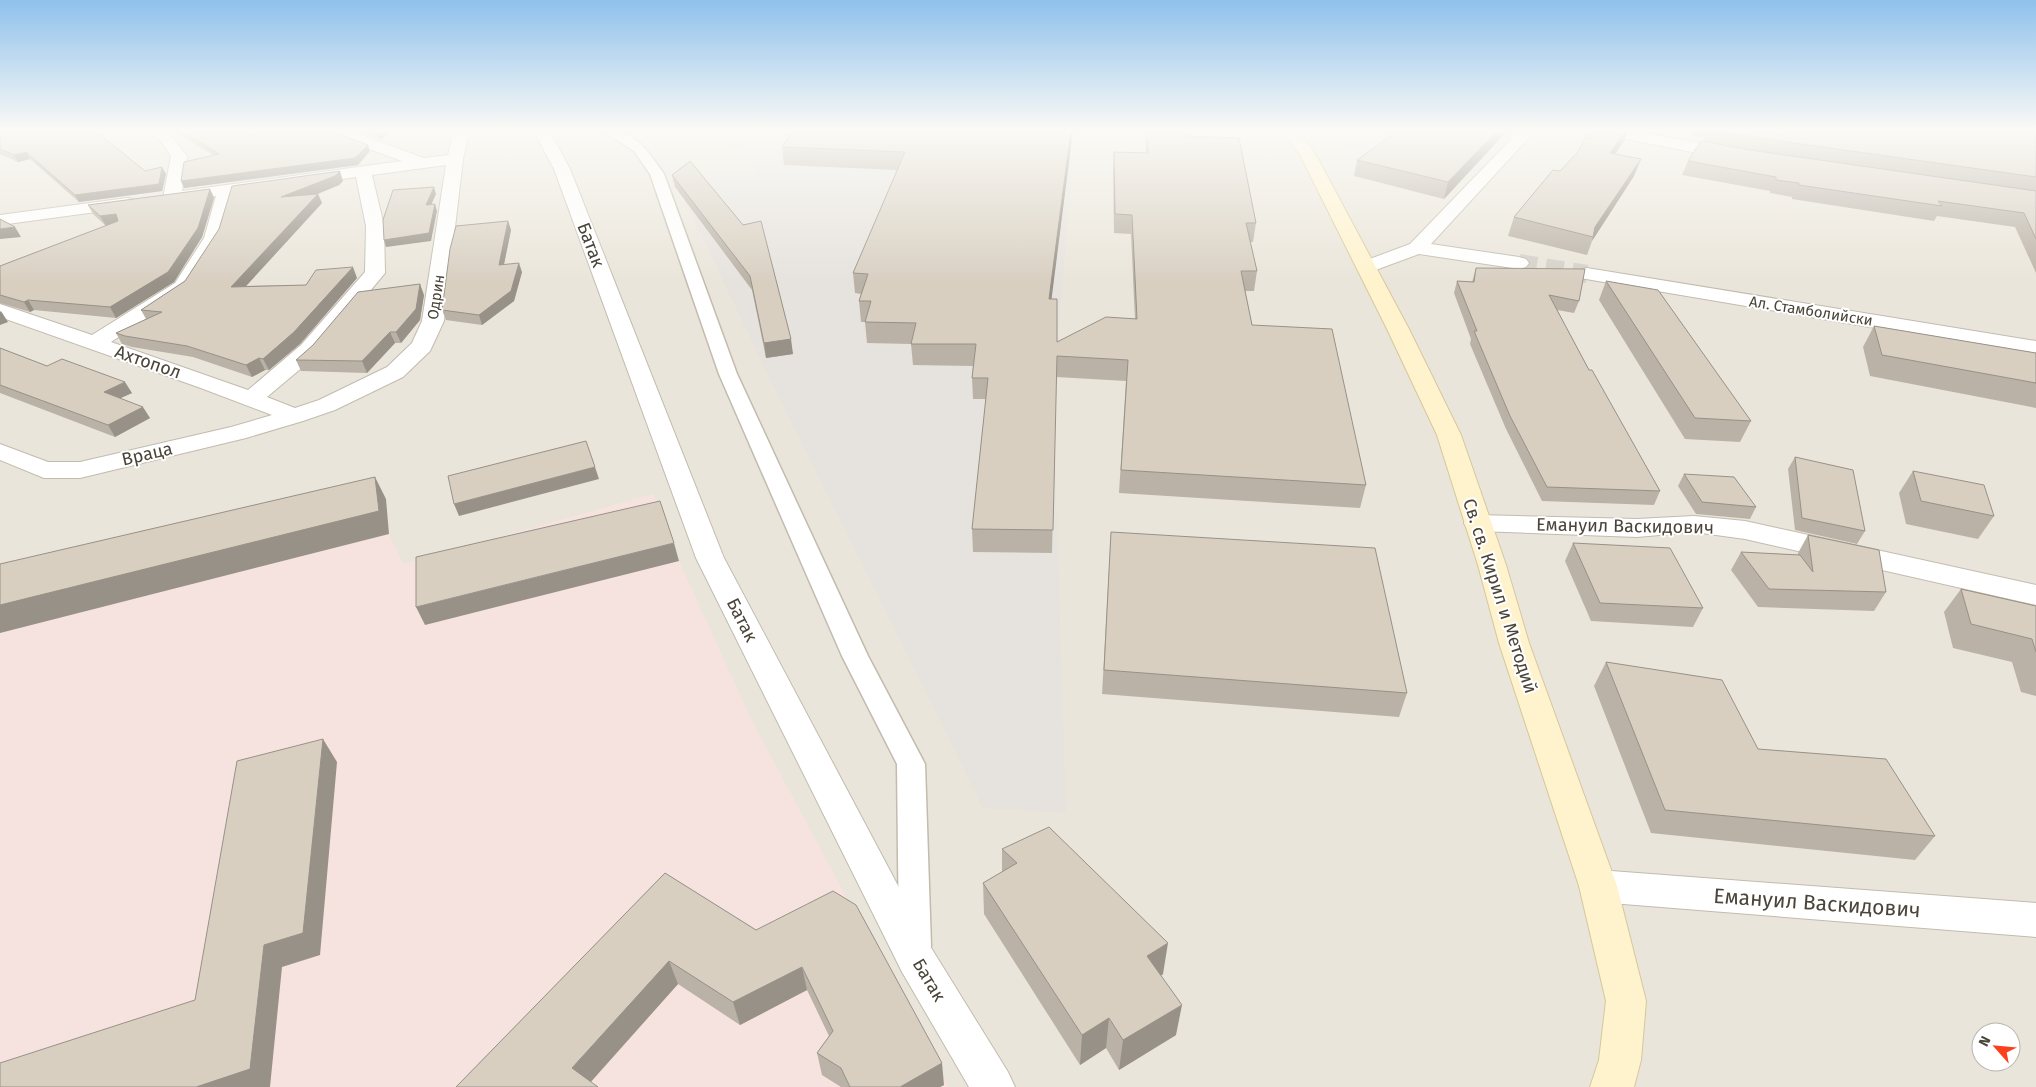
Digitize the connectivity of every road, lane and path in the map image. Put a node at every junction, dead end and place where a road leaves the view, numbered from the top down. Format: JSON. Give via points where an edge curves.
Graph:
{"nodes":[{"id":1,"x":175,"y":181,"type":"edge"},
{"id":2,"x":293,"y":181,"type":"edge"},
{"id":3,"x":365,"y":181,"type":"edge"},
{"id":4,"x":452,"y":181,"type":"edge"},
{"id":5,"x":566,"y":181,"type":"edge"},
{"id":6,"x":659,"y":181,"type":"edge"},
{"id":7,"x":1321,"y":181,"type":"edge"},
{"id":8,"x":1481,"y":181,"type":"edge"},
{"id":9,"x":227,"y":190,"type":"junction"},
{"id":10,"x":172,"y":198,"type":"junction"},
{"id":11,"x":0,"y":220,"type":"edge"},
{"id":12,"x":1417,"y":248,"type":"junction"},
{"id":13,"x":1519,"y":263,"type":"tunnel mouth"},
{"id":14,"x":1366,"y":267,"type":"junction"},
{"id":15,"x":1587,"y":274,"type":"tunnel mouth"},
{"id":16,"x":0,"y":310,"type":"edge"},
{"id":17,"x":94,"y":343,"type":"junction"},
{"id":18,"x":2036,"y":348,"type":"edge"},
{"id":19,"x":251,"y":399,"type":"junction"},
{"id":20,"x":295,"y":416,"type":"junction"},
{"id":21,"x":0,"y":451,"type":"edge"},
{"id":22,"x":1477,"y":523,"type":"junction"},
{"id":23,"x":2036,"y":595,"type":"edge"},
{"id":24,"x":1598,"y":886,"type":"junction"},
{"id":25,"x":2036,"y":920,"type":"edge"},
{"id":26,"x":916,"y":959,"type":"junction"},
{"id":27,"x":993,"y":1087,"type":"edge"},
{"id":28,"x":1612,"y":1087,"type":"edge"}],
"edges":[{"from":1,"to":10,"type":"street"},
{"from":2,"to":9,"type":"street"},
{"from":3,"to":19,"type":"street","via":[[375,226],[375,273],[309,350]]},
{"from":4,"to":20,"type":"street","name":"Одрин","via":[[434,322],[422,346],[395,372],[327,405]]},
{"from":5,"to":26,"type":"street","name":"Батак","via":[[710,558]]},
{"from":6,"to":26,"type":"street","via":[[728,374],[855,656],[911,764]]},
{"from":7,"to":14,"type":"main road","name":"Св. св. Кирил и Методий"},
{"from":8,"to":12,"type":"street"},
{"from":9,"to":10,"type":"street"},
{"from":9,"to":17,"type":"street","via":[[213,238],[182,287]]},
{"from":10,"to":11,"type":"street"},
{"from":12,"to":13,"type":"street"},
{"from":12,"to":14,"type":"street"},
{"from":14,"to":22,"type":"main road","name":"Св. св. Кирил и Методий","via":[[1449,436]]},
{"from":15,"to":18,"type":"street","name":"Ал. Стамболийски"},
{"from":16,"to":17,"type":"street","name":"Ахтопол"},
{"from":17,"to":19,"type":"street","name":"Ахтопол"},
{"from":19,"to":20,"type":"street","name":"Ахтопол"},
{"from":20,"to":21,"type":"street","name":"Враца","via":[[80,470],[44,470]]},
{"from":22,"to":23,"type":"street","name":"Емануил Васкидович","via":[[1637,528],[1694,524],[1745,530]]},
{"from":22,"to":24,"type":"main road","name":"Св. св. Кирил и Методий","via":[[1514,643]]},
{"from":24,"to":25,"type":"street","name":"Емануил Васкидович"},
{"from":24,"to":28,"type":"main road","name":"Св. св. Кирил и Методий","via":[[1626,1001],[1620,1060]]},
{"from":26,"to":27,"type":"street","name":"Батак"}]}
